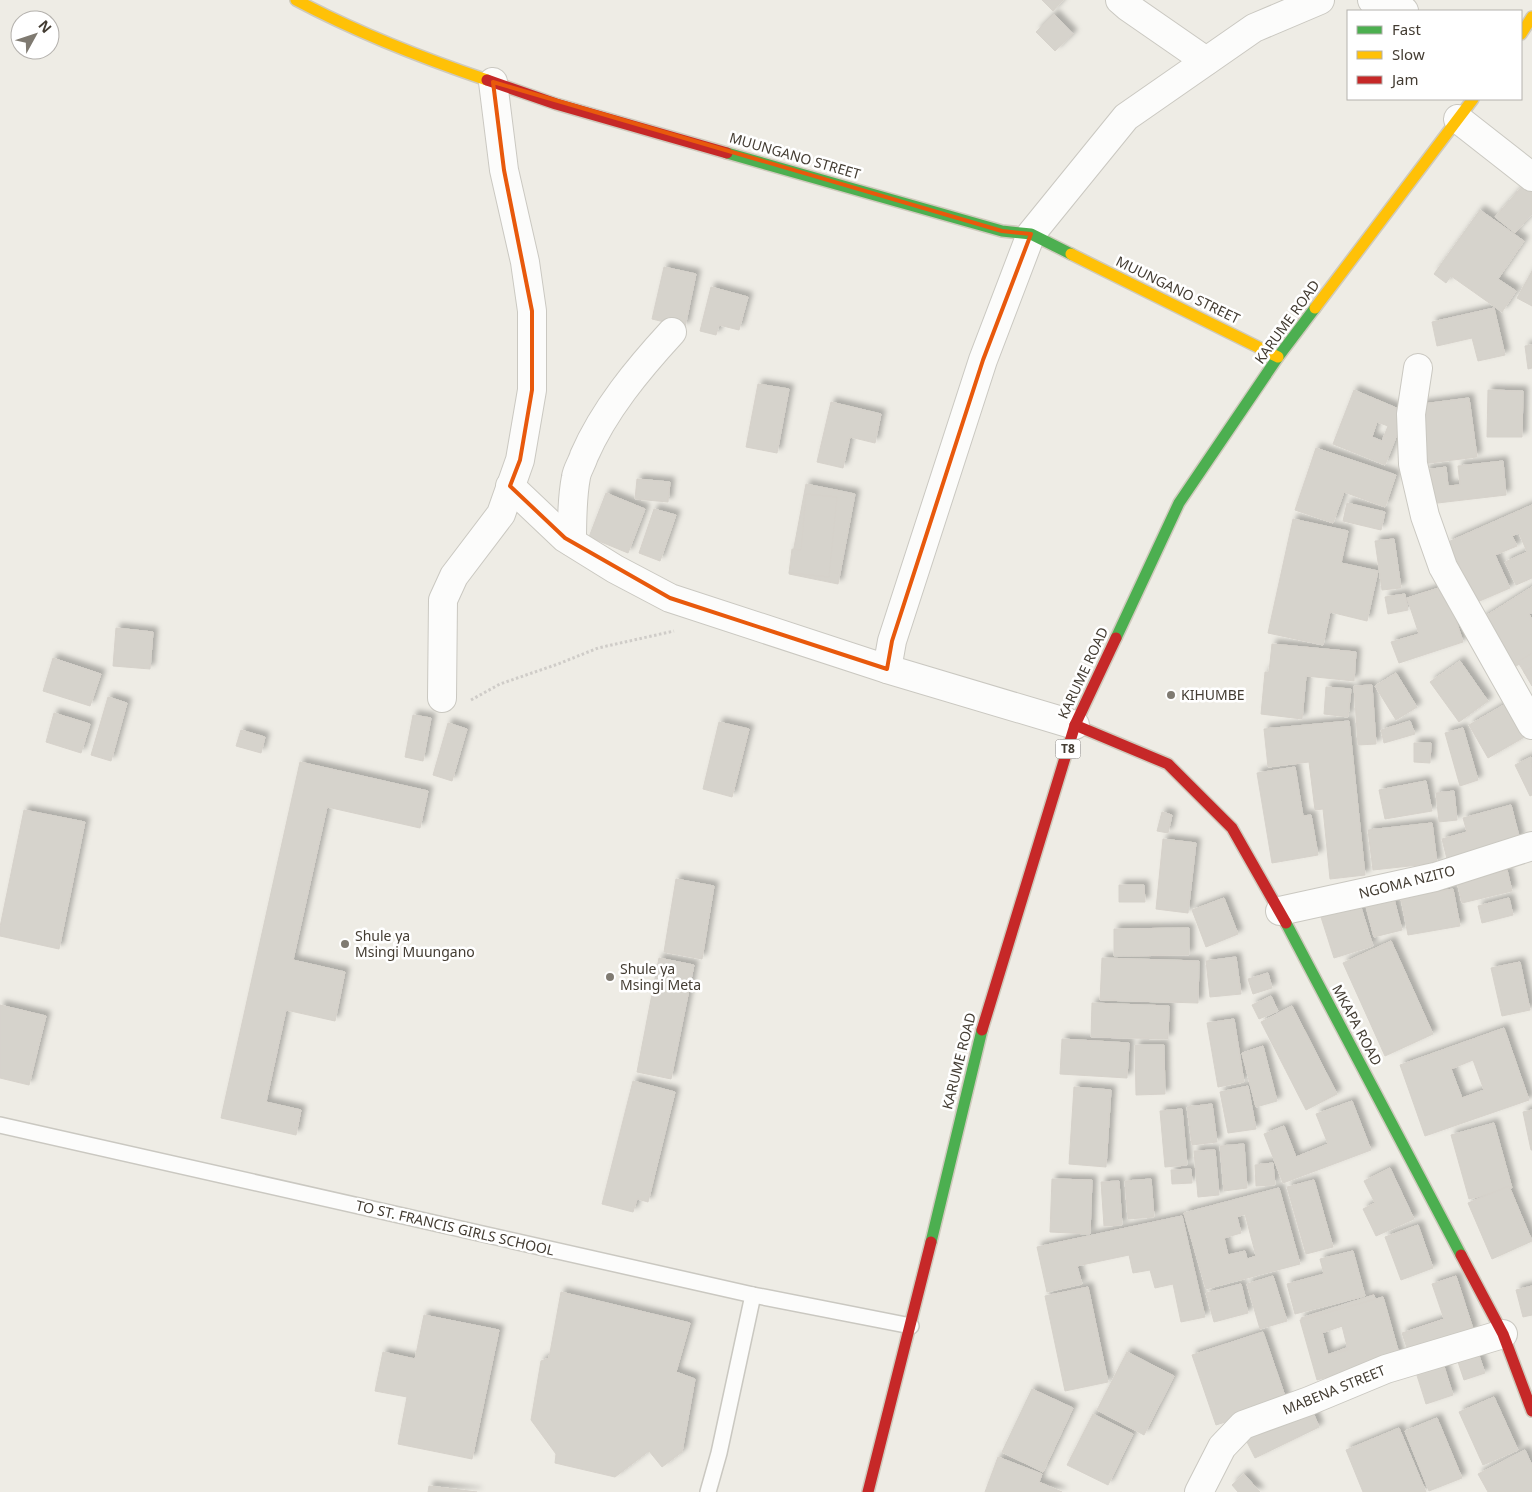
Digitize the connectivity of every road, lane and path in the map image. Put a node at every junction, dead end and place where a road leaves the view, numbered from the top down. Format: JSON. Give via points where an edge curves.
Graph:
{"nodes":[{"id":1,"x":296,"y":0,"type":"edge"},
{"id":2,"x":1120,"y":0,"type":"edge"},
{"id":3,"x":1320,"y":0,"type":"edge"},
{"id":4,"x":1372,"y":0,"type":"edge"},
{"id":5,"x":1401,"y":10,"type":"edge"},
{"id":6,"x":1532,"y":17,"type":"edge"},
{"id":7,"x":1522,"y":32,"type":"edge"},
{"id":8,"x":1206,"y":61,"type":"junction"},
{"id":9,"x":493,"y":82,"type":"junction"},
{"id":10,"x":1466,"y":109,"type":"edge"},
{"id":11,"x":1532,"y":177,"type":"edge"},
{"id":12,"x":1031,"y":234,"type":"junction"},
{"id":13,"x":672,"y":332,"type":"dead end"},
{"id":14,"x":1278,"y":357,"type":"junction"},
{"id":15,"x":1418,"y":368,"type":"dead end"},
{"id":16,"x":510,"y":486,"type":"junction"},
{"id":17,"x":572,"y":542,"type":"junction"},
{"id":18,"x":682,"y":630,"type":"dead end"},
{"id":19,"x":887,"y":669,"type":"junction"},
{"id":20,"x":453,"y":701,"type":"joint"},
{"id":21,"x":1075,"y":725,"type":"junction"},
{"id":22,"x":1532,"y":725,"type":"edge"},
{"id":23,"x":1532,"y":846,"type":"edge"},
{"id":24,"x":1280,"y":910,"type":"junction"},
{"id":25,"x":0,"y":1126,"type":"edge"},
{"id":26,"x":753,"y":1295,"type":"junction"},
{"id":27,"x":911,"y":1326,"type":"junction"},
{"id":28,"x":1503,"y":1334,"type":"junction"},
{"id":29,"x":1532,"y":1411,"type":"edge"},
{"id":30,"x":708,"y":1492,"type":"edge"},
{"id":31,"x":868,"y":1492,"type":"edge"},
{"id":32,"x":1200,"y":1492,"type":"edge"}],
"edges":[{"from":1,"to":9,"type":"main road","name":"MUUNGANO STREET","via":[[440,64]]},
{"from":2,"to":8,"type":"street"},
{"from":3,"to":8,"type":"street","via":[[1254,28]]},
{"from":4,"to":5,"type":"street"},
{"from":6,"to":7,"type":"main road"},
{"from":8,"to":12,"type":"street","via":[[1126,117]]},
{"from":9,"to":12,"type":"main road","name":"MUUNGANO STREET","via":[[565,106],[1002,231]]},
{"from":9,"to":16,"type":"street","via":[[504,170],[525,262],[532,311],[532,390],[520,460]]},
{"from":10,"to":11,"type":"street"},
{"from":10,"to":14,"type":"main road","name":"KARUME ROAD","number":"T8"},
{"from":12,"to":14,"type":"main road","name":"MUUNGANO STREET"},
{"from":12,"to":19,"type":"street","via":[[980,370],[892,641]]},
{"from":13,"to":17,"type":"street","via":[[636,374],[592,438],[576,476]]},
{"from":14,"to":21,"type":"main road","name":"KARUME ROAD","number":"T8","via":[[1179,503]]},
{"from":15,"to":22,"type":"street","via":[[1411,414],[1412,447],[1424,516],[1443,567]]},
{"from":16,"to":17,"type":"street"},
{"from":16,"to":20,"type":"street","via":[[501,514],[454,576],[443,600]]},
{"from":17,"to":19,"type":"street","via":[[670,598]]},
{"from":18,"to":20,"type":"path","via":[[598,648]]},
{"from":19,"to":21,"type":"street"},
{"from":21,"to":24,"type":"main road","name":"MKAPA ROAD","via":[[1168,764],[1232,828]]},
{"from":21,"to":27,"type":"main road","name":"KARUME ROAD","number":"T8","via":[[983,1024]]},
{"from":23,"to":24,"type":"street","name":"NGOMA NZITO","via":[[1435,877]]},
{"from":24,"to":28,"type":"main road","name":"MKAPA ROAD"},
{"from":25,"to":26,"type":"lane","name":"TO ST. FRANCIS GIRLS SCHOOL"},
{"from":26,"to":27,"type":"lane","name":"TO ST. FRANCIS GIRLS SCHOOL"},
{"from":26,"to":30,"type":"lane"},
{"from":27,"to":31,"type":"main road","name":"KARUME ROAD","number":"T8"},
{"from":28,"to":29,"type":"main road","name":"MKAPA ROAD"},
{"from":28,"to":32,"type":"street","name":"MABENA STREET","via":[[1386,1369],[1243,1425],[1222,1447]]}]}
